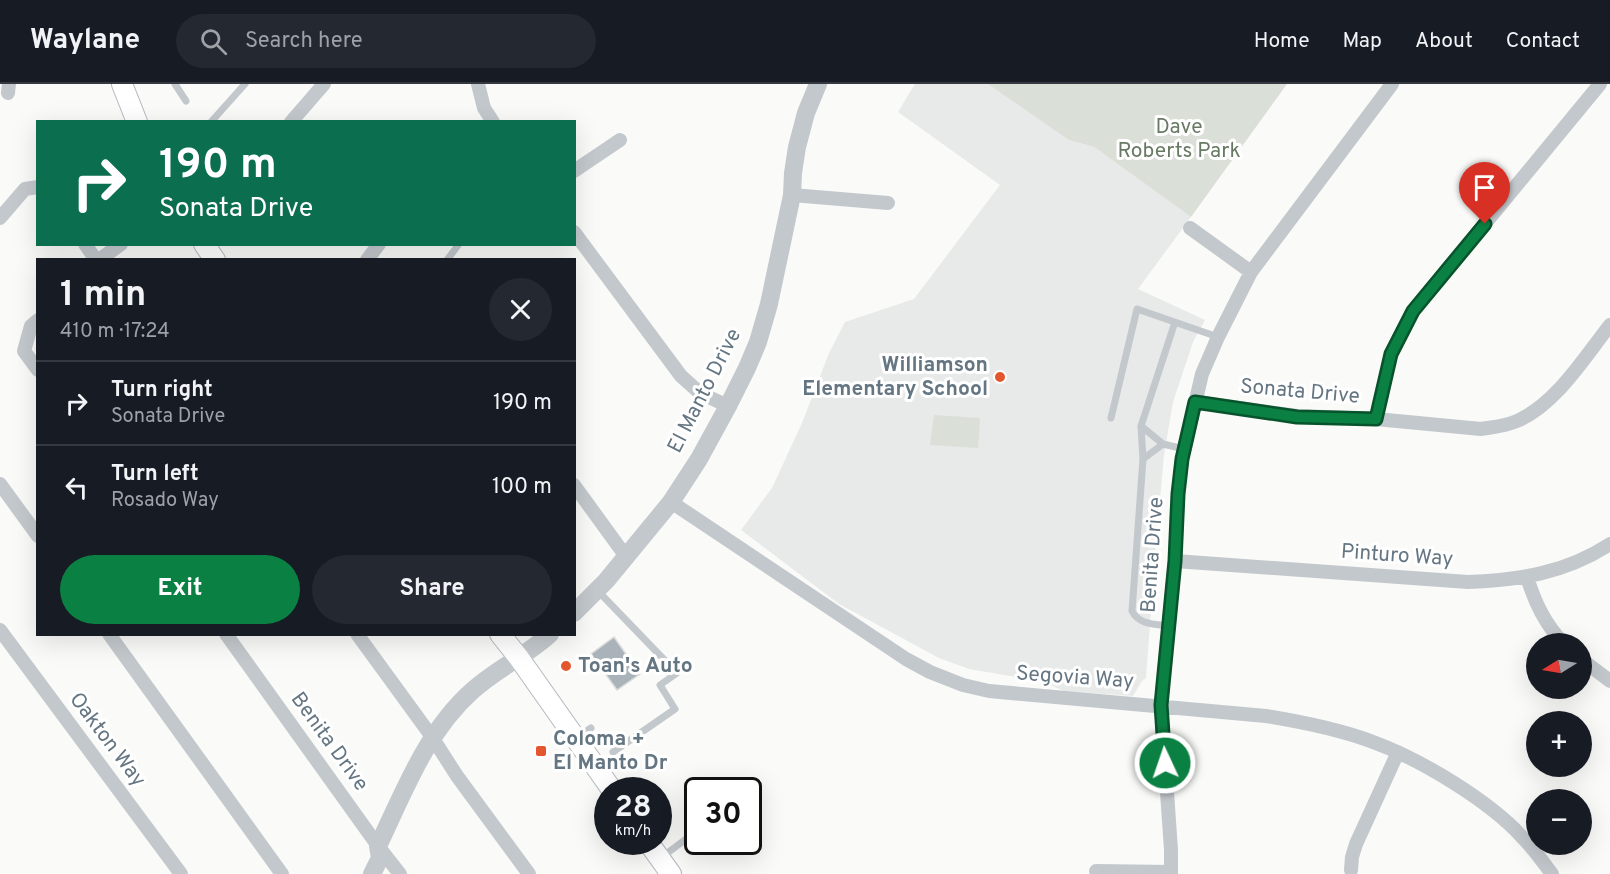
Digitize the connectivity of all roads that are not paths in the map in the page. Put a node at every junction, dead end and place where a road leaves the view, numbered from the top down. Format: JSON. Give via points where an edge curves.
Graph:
{"nodes":[{"id":1,"x":122,"y":84,"type":"edge"},
{"id":2,"x":175,"y":84,"type":"edge"},
{"id":3,"x":245,"y":84,"type":"edge"},
{"id":4,"x":324,"y":84,"type":"edge"},
{"id":5,"x":478,"y":84,"type":"edge"},
{"id":6,"x":818,"y":84,"type":"edge"},
{"id":7,"x":1392,"y":84,"type":"edge"},
{"id":8,"x":1600,"y":84,"type":"edge"},
{"id":9,"x":186,"y":101,"type":"dead end"},
{"id":10,"x":137,"y":120,"type":"edge"},
{"id":11,"x":213,"y":120,"type":"edge"},
{"id":12,"x":293,"y":120,"type":"edge"},
{"id":13,"x":492,"y":120,"type":"edge"},
{"id":14,"x":620,"y":140,"type":"dead end"},
{"id":15,"x":576,"y":170,"type":"edge"},
{"id":16,"x":36,"y":187,"type":"edge"},
{"id":17,"x":792,"y":195,"type":"junction"},
{"id":18,"x":888,"y":203,"type":"dead end"},
{"id":19,"x":0,"y":218,"type":"edge"},
{"id":20,"x":1190,"y":228,"type":"dead end"},
{"id":21,"x":576,"y":235,"type":"edge"},
{"id":22,"x":118,"y":246,"type":"edge"},
{"id":23,"x":100,"y":258,"type":"edge"},
{"id":24,"x":1251,"y":272,"type":"junction"},
{"id":25,"x":36,"y":322,"type":"edge"},
{"id":26,"x":1175,"y":322,"type":"junction"},
{"id":27,"x":1610,"y":326,"type":"edge"},
{"id":28,"x":1218,"y":337,"type":"junction"},
{"id":29,"x":36,"y":367,"type":"edge"},
{"id":30,"x":1195,"y":402,"type":"junction"},
{"id":31,"x":728,"y":406,"type":"junction"},
{"id":32,"x":1111,"y":418,"type":"dead end"},
{"id":33,"x":1376,"y":419,"type":"junction"},
{"id":34,"x":1141,"y":426,"type":"junction"},
{"id":35,"x":1163,"y":444,"type":"junction"},
{"id":36,"x":1184,"y":449,"type":"junction"},
{"id":37,"x":1143,"y":459,"type":"junction"},
{"id":38,"x":0,"y":484,"type":"edge"},
{"id":39,"x":576,"y":488,"type":"edge"},
{"id":40,"x":671,"y":502,"type":"junction"},
{"id":41,"x":36,"y":533,"type":"edge"},
{"id":42,"x":1610,"y":544,"type":"edge"},
{"id":43,"x":627,"y":558,"type":"junction"},
{"id":44,"x":1175,"y":561,"type":"junction"},
{"id":45,"x":1527,"y":577,"type":"junction"},
{"id":46,"x":597,"y":590,"type":"junction"},
{"id":47,"x":576,"y":611,"type":"edge"},
{"id":48,"x":1169,"y":626,"type":"junction"},
{"id":49,"x":0,"y":630,"type":"edge"},
{"id":50,"x":1554,"y":633,"type":"edge"},
{"id":51,"x":110,"y":636,"type":"edge"},
{"id":52,"x":227,"y":636,"type":"edge"},
{"id":53,"x":358,"y":636,"type":"edge"},
{"id":54,"x":502,"y":636,"type":"edge"},
{"id":55,"x":547,"y":636,"type":"edge"},
{"id":56,"x":519,"y":658,"type":"junction"},
{"id":57,"x":1592,"y":667,"type":"edge"},
{"id":58,"x":1610,"y":681,"type":"edge"},
{"id":59,"x":1161,"y":705,"type":"junction"},
{"id":60,"x":432,"y":737,"type":"junction"},
{"id":61,"x":1398,"y":752,"type":"junction"},
{"id":62,"x":613,"y":753,"type":"dead end"},
{"id":63,"x":606,"y":777,"type":"edge"},
{"id":64,"x":684,"y":842,"type":"edge"},
{"id":65,"x":378,"y":846,"type":"junction"},
{"id":66,"x":665,"y":866,"type":"edge"},
{"id":67,"x":1351,"y":870,"type":"dead end"},
{"id":68,"x":1096,"y":871,"type":"dead end"},
{"id":69,"x":1171,"y":873,"type":"edge"},
{"id":70,"x":181,"y":874,"type":"edge"},
{"id":71,"x":282,"y":874,"type":"edge"},
{"id":72,"x":372,"y":874,"type":"edge"},
{"id":73,"x":400,"y":874,"type":"edge"},
{"id":74,"x":529,"y":874,"type":"edge"},
{"id":75,"x":1552,"y":874,"type":"edge"}],
"edges":[{"from":1,"to":10,"type":"main road"},
{"from":2,"to":9,"type":"lane"},
{"from":3,"to":11,"type":"lane"},
{"from":4,"to":12,"type":"street"},
{"from":5,"to":13,"type":"street"},
{"from":6,"to":17,"type":"street","name":"El Manto Drive","via":[[797,147]]},
{"from":7,"to":24,"type":"street","name":"Benita Drive"},
{"from":8,"to":33,"type":"street","via":[[1413,311],[1391,354]]},
{"from":14,"to":15,"type":"street"},
{"from":16,"to":19,"type":"street","via":[[25,189]]},
{"from":17,"to":18,"type":"street"},
{"from":17,"to":31,"type":"street","name":"El Manto Drive","via":[[763,323]]},
{"from":20,"to":24,"type":"street"},
{"from":21,"to":31,"type":"street","via":[[681,376],[700,393]]},
{"from":22,"to":23,"type":"street"},
{"from":24,"to":28,"type":"street","name":"Benita Drive"},
{"from":25,"to":29,"type":"street","via":[[31,326],[24,351]]},
{"from":26,"to":28,"type":"lane"},
{"from":26,"to":32,"type":"lane","via":[[1137,309]]},
{"from":26,"to":34,"type":"lane"},
{"from":27,"to":33,"type":"street","name":"Sonata Drive","via":[[1546,404],[1516,422],[1481,429]]},
{"from":28,"to":30,"type":"street","name":"Benita Drive"},
{"from":30,"to":33,"type":"street","name":"Sonata Drive","via":[[1297,417]]},
{"from":30,"to":36,"type":"street","name":"Benita Drive"},
{"from":31,"to":40,"type":"street","name":"El Manto Drive"},
{"from":34,"to":35,"type":"lane"},
{"from":34,"to":37,"type":"lane"},
{"from":35,"to":36,"type":"lane"},
{"from":35,"to":37,"type":"lane"},
{"from":36,"to":44,"type":"street","name":"Benita Drive"},
{"from":37,"to":48,"type":"lane","via":[[1132,611],[1141,621]]},
{"from":38,"to":41,"type":"street"},
{"from":39,"to":43,"type":"street"},
{"from":40,"to":43,"type":"street","name":"El Manto Drive"},
{"from":40,"to":59,"type":"street","name":"Segovia Way","via":[[930,672],[963,685],[998,692]]},
{"from":42,"to":45,"type":"street","name":"Pinturo Way","via":[[1555,570]]},
{"from":43,"to":46,"type":"street","name":"El Manto Drive"},
{"from":44,"to":45,"type":"street","name":"Pinturo Way","via":[[1468,582]]},
{"from":44,"to":48,"type":"street","name":"Benita Drive"},
{"from":45,"to":50,"type":"street","via":[[1542,617]]},
{"from":46,"to":47,"type":"street","name":"El Manto Drive"},
{"from":46,"to":62,"type":"lane","via":[[677,673],[660,685],[675,709]]},
{"from":48,"to":59,"type":"street","name":"Benita Drive"},
{"from":49,"to":70,"type":"street","name":"Oakton Way"},
{"from":51,"to":71,"type":"street"},
{"from":52,"to":65,"type":"street","name":"Benita Drive"},
{"from":53,"to":60,"type":"street"},
{"from":54,"to":56,"type":"main road"},
{"from":55,"to":56,"type":"street"},
{"from":56,"to":60,"type":"street","via":[[472,691]]},
{"from":56,"to":63,"type":"main road","via":[[584,733]]},
{"from":57,"to":58,"type":"street"},
{"from":59,"to":61,"type":"street","name":"Segovia Way","via":[[1310,724]]},
{"from":59,"to":69,"type":"street","name":"Benita Drive"},
{"from":60,"to":65,"type":"street"},
{"from":60,"to":74,"type":"street"},
{"from":61,"to":67,"type":"street","via":[[1356,844]]},
{"from":61,"to":75,"type":"street","name":"Segovia Way","via":[[1445,778],[1505,821]]},
{"from":64,"to":66,"type":"lane"},
{"from":65,"to":72,"type":"street","via":[[380,858]]},
{"from":65,"to":73,"type":"street","name":"Benita Drive"},
{"from":68,"to":69,"type":"street"}]}
